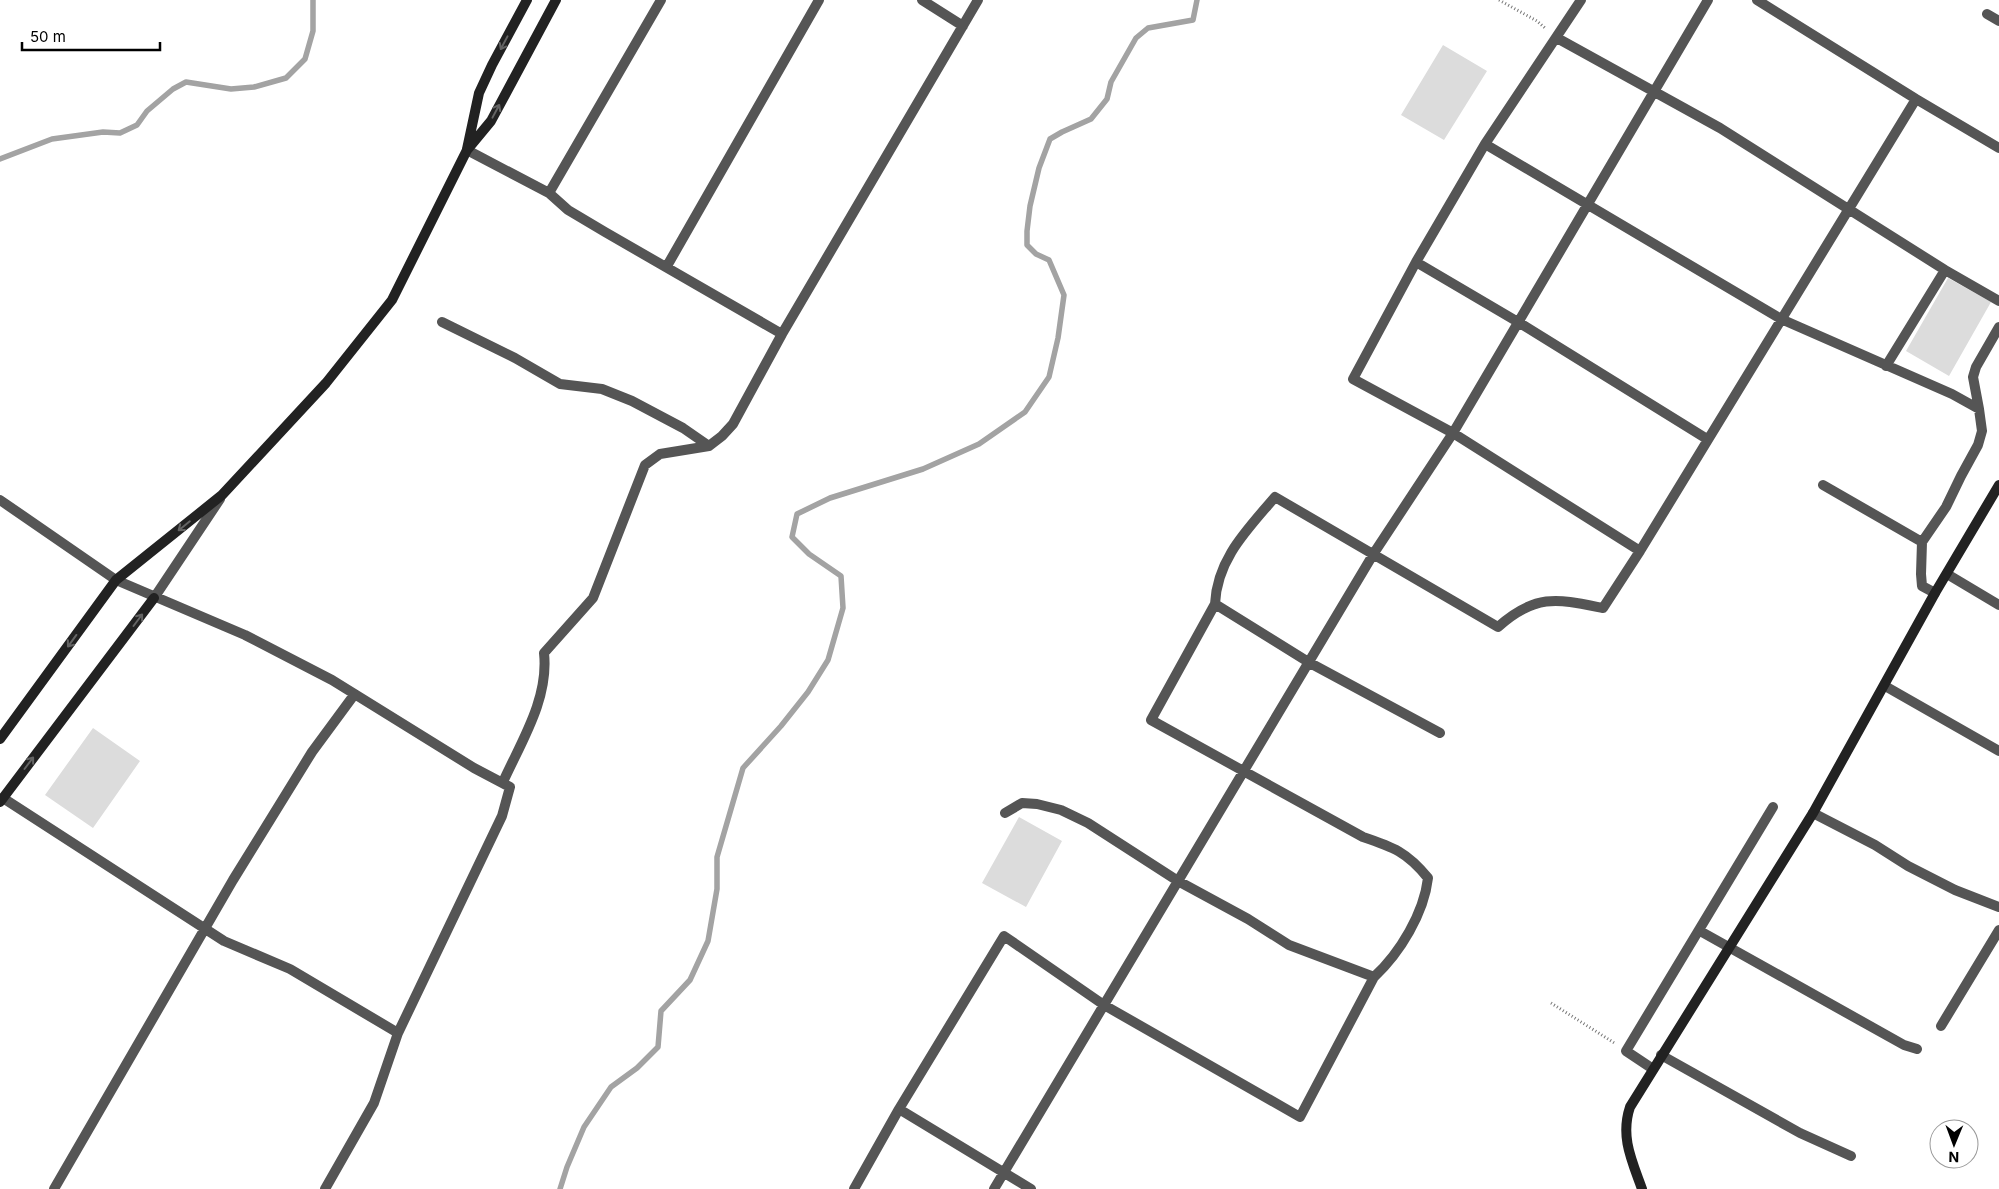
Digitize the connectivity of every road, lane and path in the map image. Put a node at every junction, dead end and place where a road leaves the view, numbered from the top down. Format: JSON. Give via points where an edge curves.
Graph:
{"nodes":[{"id":1,"x":527,"y":0,"type":"edge"},
{"id":2,"x":556,"y":0,"type":"edge"},
{"id":3,"x":661,"y":0,"type":"edge"},
{"id":4,"x":819,"y":0,"type":"edge"},
{"id":5,"x":922,"y":0,"type":"edge"},
{"id":6,"x":978,"y":0,"type":"edge"},
{"id":7,"x":1499,"y":0,"type":"edge"},
{"id":8,"x":1581,"y":0,"type":"edge"},
{"id":9,"x":1708,"y":0,"type":"edge"},
{"id":10,"x":1757,"y":0,"type":"edge"},
{"id":11,"x":1987,"y":14,"type":"dead end"},
{"id":12,"x":1999,"y":21,"type":"edge"},
{"id":13,"x":963,"y":26,"type":"junction"},
{"id":14,"x":1557,"y":38,"type":"junction"},
{"id":15,"x":1654,"y":91,"type":"junction"},
{"id":16,"x":1916,"y":99,"type":"junction"},
{"id":17,"x":1485,"y":144,"type":"junction"},
{"id":18,"x":1999,"y":148,"type":"edge"},
{"id":19,"x":467,"y":150,"type":"junction"},
{"id":20,"x":549,"y":193,"type":"junction"},
{"id":21,"x":1586,"y":204,"type":"junction"},
{"id":22,"x":1848,"y":209,"type":"junction"},
{"id":23,"x":1416,"y":262,"type":"junction"},
{"id":24,"x":667,"y":266,"type":"junction"},
{"id":25,"x":1945,"y":270,"type":"junction"},
{"id":26,"x":1999,"y":301,"type":"edge"},
{"id":27,"x":1781,"y":319,"type":"junction"},
{"id":28,"x":442,"y":322,"type":"dead end"},
{"id":29,"x":1518,"y":322,"type":"junction"},
{"id":30,"x":1999,"y":327,"type":"edge"},
{"id":31,"x":782,"y":334,"type":"junction"},
{"id":32,"x":1886,"y":366,"type":"junction"},
{"id":33,"x":1979,"y":409,"type":"junction"},
{"id":34,"x":1453,"y":433,"type":"junction"},
{"id":35,"x":1707,"y":439,"type":"junction"},
{"id":36,"x":709,"y":446,"type":"junction"},
{"id":37,"x":1823,"y":485,"type":"dead end"},
{"id":38,"x":1999,"y":485,"type":"edge"},
{"id":39,"x":222,"y":495,"type":"junction"},
{"id":40,"x":0,"y":500,"type":"edge"},
{"id":41,"x":1922,"y":542,"type":"junction"},
{"id":42,"x":1640,"y":552,"type":"junction"},
{"id":43,"x":1374,"y":553,"type":"junction"},
{"id":44,"x":1947,"y":574,"type":"junction"},
{"id":45,"x":116,"y":580,"type":"junction"},
{"id":46,"x":1935,"y":593,"type":"junction"},
{"id":47,"x":154,"y":598,"type":"junction"},
{"id":48,"x":1215,"y":604,"type":"junction"},
{"id":49,"x":1999,"y":605,"type":"edge"},
{"id":50,"x":1310,"y":663,"type":"junction"},
{"id":51,"x":1885,"y":686,"type":"junction"},
{"id":52,"x":354,"y":694,"type":"junction"},
{"id":53,"x":1440,"y":733,"type":"dead end"},
{"id":54,"x":0,"y":739,"type":"edge"},
{"id":55,"x":1999,"y":751,"type":"edge"},
{"id":56,"x":1244,"y":771,"type":"junction"},
{"id":57,"x":503,"y":782,"type":"junction"},
{"id":58,"x":2,"y":800,"type":"edge"},
{"id":59,"x":1773,"y":807,"type":"dead end"},
{"id":60,"x":1005,"y":813,"type":"dead end"},
{"id":61,"x":1812,"y":813,"type":"junction"},
{"id":62,"x":1178,"y":881,"type":"junction"},
{"id":63,"x":1999,"y":907,"type":"edge"},
{"id":64,"x":205,"y":929,"type":"junction"},
{"id":65,"x":1999,"y":930,"type":"edge"},
{"id":66,"x":1700,"y":931,"type":"junction"},
{"id":67,"x":1729,"y":948,"type":"junction"},
{"id":68,"x":1374,"y":977,"type":"junction"},
{"id":69,"x":1551,"y":1003,"type":"dead end"},
{"id":70,"x":1104,"y":1005,"type":"junction"},
{"id":71,"x":1941,"y":1026,"type":"dead end"},
{"id":72,"x":398,"y":1033,"type":"junction"},
{"id":73,"x":1917,"y":1049,"type":"dead end"},
{"id":74,"x":1626,"y":1051,"type":"junction"},
{"id":75,"x":1661,"y":1055,"type":"junction"},
{"id":76,"x":1653,"y":1069,"type":"junction"},
{"id":77,"x":899,"y":1109,"type":"junction"},
{"id":78,"x":1851,"y":1156,"type":"dead end"},
{"id":79,"x":1004,"y":1172,"type":"junction"},
{"id":80,"x":54,"y":1189,"type":"edge"},
{"id":81,"x":325,"y":1189,"type":"edge"},
{"id":82,"x":854,"y":1189,"type":"edge"},
{"id":83,"x":994,"y":1189,"type":"edge"},
{"id":84,"x":1031,"y":1189,"type":"edge"},
{"id":85,"x":1642,"y":1189,"type":"edge"}],
"edges":[{"from":1,"to":19,"type":"street","one_way":true,"via":[[479,93]]},
{"from":19,"to":2,"type":"street","one_way":true,"via":[[490,121]]},
{"from":3,"to":20,"type":"street"},
{"from":4,"to":24,"type":"street"},
{"from":5,"to":13,"type":"street"},
{"from":6,"to":13,"type":"street"},
{"from":7,"to":14,"type":"path","via":[[1537,21]]},
{"from":8,"to":14,"type":"street"},
{"from":9,"to":15,"type":"street"},
{"from":10,"to":16,"type":"street"},
{"from":11,"to":12,"type":"street"},
{"from":13,"to":31,"type":"street"},
{"from":14,"to":15,"type":"street"},
{"from":14,"to":17,"type":"street"},
{"from":15,"to":21,"type":"street"},
{"from":15,"to":22,"type":"street","via":[[1720,128]]},
{"from":16,"to":18,"type":"street"},
{"from":16,"to":22,"type":"street"},
{"from":17,"to":21,"type":"street"},
{"from":17,"to":23,"type":"street"},
{"from":19,"to":20,"type":"street"},
{"from":19,"to":39,"type":"street","via":[[392,300],[326,383]]},
{"from":20,"to":24,"type":"street","via":[[568,210]]},
{"from":21,"to":27,"type":"street"},
{"from":21,"to":29,"type":"street"},
{"from":22,"to":25,"type":"street"},
{"from":22,"to":27,"type":"street"},
{"from":23,"to":29,"type":"street"},
{"from":23,"to":34,"type":"street","via":[[1353,379]]},
{"from":24,"to":31,"type":"street"},
{"from":25,"to":26,"type":"street"},
{"from":25,"to":32,"type":"street"},
{"from":27,"to":32,"type":"street"},
{"from":27,"to":35,"type":"street"},
{"from":28,"to":36,"type":"street","via":[[516,358],[560,384],[602,389],[632,400]]},
{"from":29,"to":34,"type":"street"},
{"from":29,"to":35,"type":"street"},
{"from":30,"to":33,"type":"street","via":[[1973,377]]},
{"from":31,"to":36,"type":"street","via":[[733,424]]},
{"from":32,"to":33,"type":"street","via":[[1944,390]]},
{"from":33,"to":41,"type":"street","via":[[1982,431],[1978,445],[1946,507]]},
{"from":34,"to":42,"type":"street"},
{"from":34,"to":43,"type":"street"},
{"from":35,"to":42,"type":"street"},
{"from":36,"to":57,"type":"street","via":[[660,454],[645,465],[593,598],[544,653],[544,684],[528,731]]},
{"from":37,"to":41,"type":"street"},
{"from":38,"to":44,"type":"street"},
{"from":39,"to":45,"type":"street","one_way":true},
{"from":39,"to":47,"type":"street"},
{"from":40,"to":45,"type":"street"},
{"from":41,"to":46,"type":"street","via":[[1922,586]]},
{"from":42,"to":43,"type":"street","via":[[1603,608],[1545,600],[1518,612],[1498,627]]},
{"from":43,"to":48,"type":"street","via":[[1275,497],[1223,564]]},
{"from":43,"to":50,"type":"street"},
{"from":44,"to":46,"type":"street"},
{"from":44,"to":49,"type":"street"},
{"from":45,"to":47,"type":"street"},
{"from":45,"to":54,"type":"street","one_way":true},
{"from":46,"to":51,"type":"street"},
{"from":47,"to":52,"type":"street","via":[[245,635]]},
{"from":58,"to":47,"type":"street","one_way":true},
{"from":48,"to":50,"type":"street"},
{"from":48,"to":56,"type":"street","via":[[1151,720]]},
{"from":50,"to":53,"type":"street"},
{"from":50,"to":56,"type":"street"},
{"from":51,"to":55,"type":"street"},
{"from":51,"to":61,"type":"street"},
{"from":52,"to":57,"type":"street","via":[[474,768]]},
{"from":52,"to":64,"type":"street","via":[[312,752]]},
{"from":56,"to":62,"type":"street"},
{"from":56,"to":68,"type":"street","via":[[1363,837],[1396,848],[1418,865],[1428,878],[1426,891],[1401,946],[1389,964]]},
{"from":57,"to":72,"type":"street","via":[[510,786],[502,816]]},
{"from":58,"to":64,"type":"street"},
{"from":59,"to":66,"type":"street"},
{"from":60,"to":62,"type":"street","via":[[1022,803],[1061,810],[1110,836]]},
{"from":61,"to":63,"type":"street","via":[[1955,890]]},
{"from":61,"to":67,"type":"street"},
{"from":62,"to":68,"type":"street","via":[[1289,945]]},
{"from":62,"to":70,"type":"street"},
{"from":64,"to":72,"type":"street","via":[[224,941],[290,969]]},
{"from":64,"to":80,"type":"street"},
{"from":65,"to":71,"type":"street"},
{"from":66,"to":67,"type":"street"},
{"from":66,"to":74,"type":"street"},
{"from":67,"to":73,"type":"street","via":[[1904,1045]]},
{"from":67,"to":75,"type":"street"},
{"from":68,"to":70,"type":"street","via":[[1300,1117]]},
{"from":69,"to":74,"type":"path"},
{"from":70,"to":77,"type":"street","via":[[1004,936]]},
{"from":70,"to":79,"type":"street"},
{"from":72,"to":81,"type":"street","via":[[374,1103]]},
{"from":74,"to":76,"type":"street"},
{"from":75,"to":76,"type":"street"},
{"from":75,"to":78,"type":"street","via":[[1800,1133]]},
{"from":76,"to":85,"type":"street","via":[[1630,1107],[1625,1122],[1631,1157]]},
{"from":77,"to":79,"type":"street"},
{"from":77,"to":82,"type":"street"},
{"from":79,"to":83,"type":"street"},
{"from":79,"to":84,"type":"street"}]}
